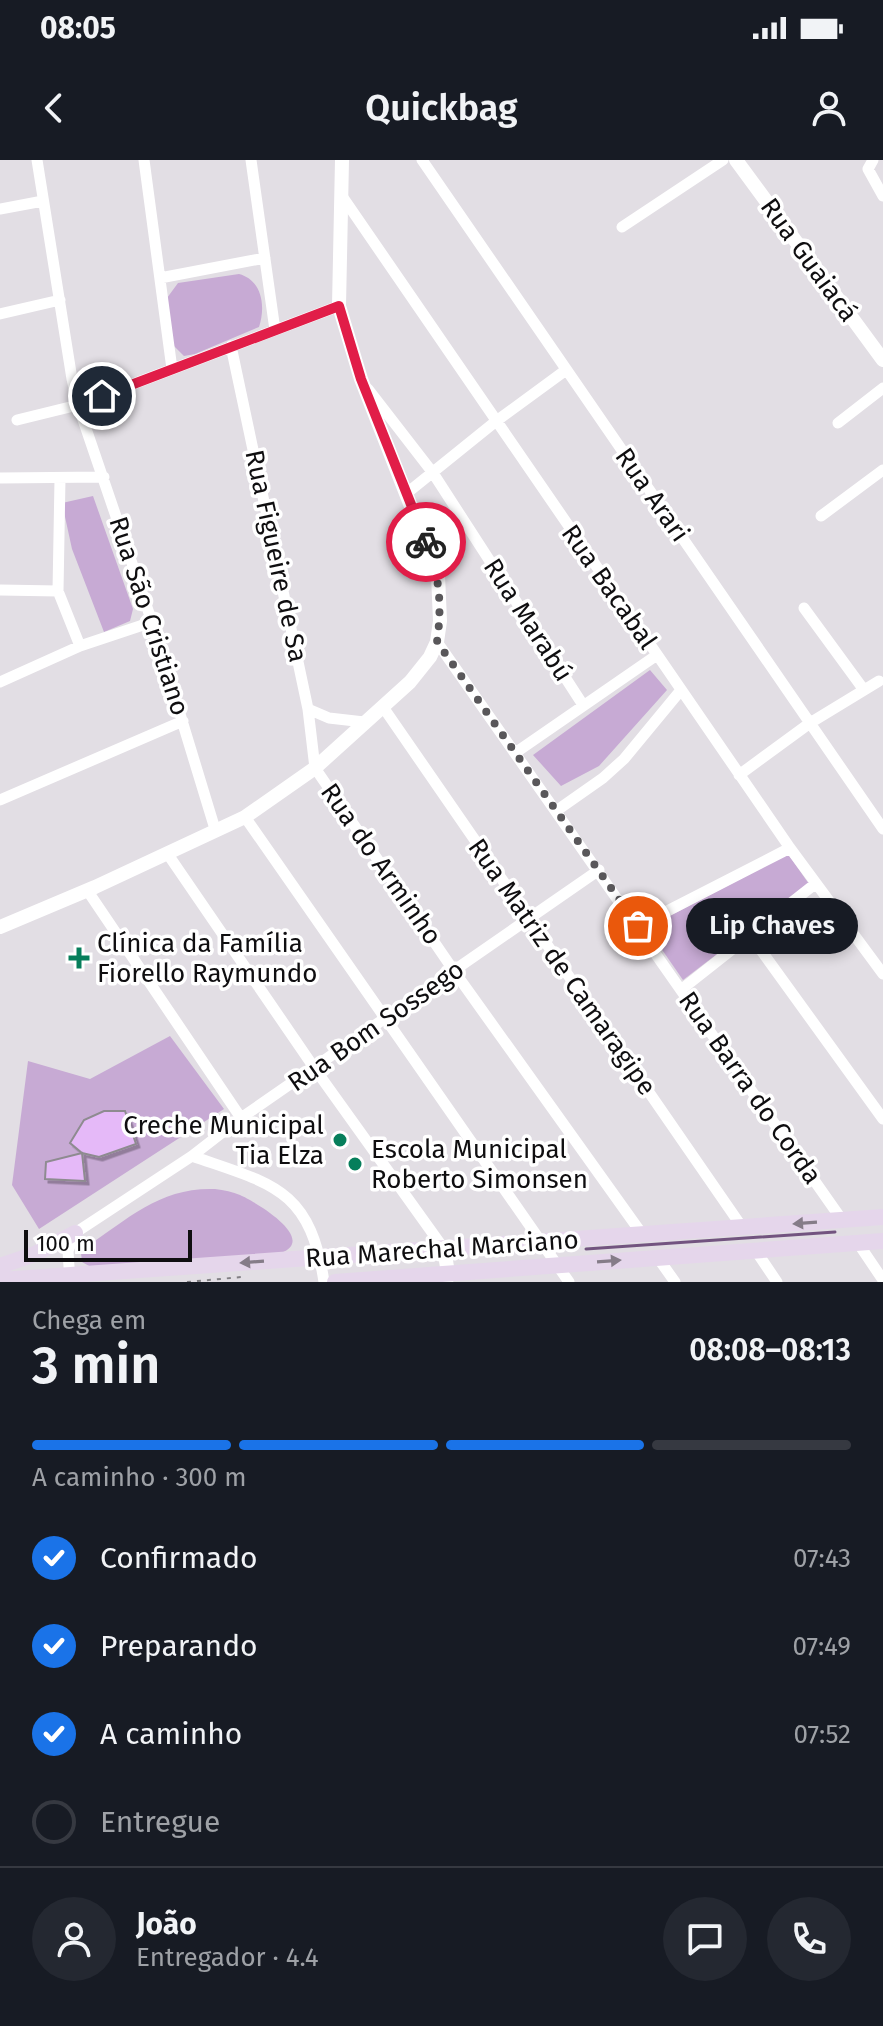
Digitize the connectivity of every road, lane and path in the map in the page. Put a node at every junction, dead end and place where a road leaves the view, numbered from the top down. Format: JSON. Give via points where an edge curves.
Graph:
{"nodes":[{"id":1,"x":37,"y":160,"type":"edge"},
{"id":2,"x":144,"y":160,"type":"edge"},
{"id":3,"x":251,"y":160,"type":"edge"},
{"id":4,"x":342,"y":160,"type":"edge"},
{"id":5,"x":422,"y":160,"type":"edge"},
{"id":6,"x":723,"y":160,"type":"edge"},
{"id":7,"x":736,"y":160,"type":"edge"},
{"id":8,"x":870,"y":165,"type":"edge"},
{"id":9,"x":342,"y":196,"type":"junction"},
{"id":10,"x":883,"y":196,"type":"edge"},
{"id":11,"x":43,"y":201,"type":"junction"},
{"id":12,"x":0,"y":209,"type":"edge"},
{"id":13,"x":622,"y":227,"type":"dead end"},
{"id":14,"x":265,"y":258,"type":"junction"},
{"id":15,"x":160,"y":278,"type":"junction"},
{"id":16,"x":60,"y":300,"type":"junction"},
{"id":17,"x":339,"y":306,"type":"junction"},
{"id":18,"x":0,"y":314,"type":"edge"},
{"id":19,"x":275,"y":330,"type":"junction"},
{"id":20,"x":231,"y":346,"type":"junction"},
{"id":21,"x":883,"y":360,"type":"edge"},
{"id":22,"x":172,"y":369,"type":"junction"},
{"id":23,"x":566,"y":370,"type":"junction"},
{"id":24,"x":361,"y":379,"type":"junction"},
{"id":25,"x":883,"y":388,"type":"edge"},
{"id":26,"x":78,"y":405,"type":"junction"},
{"id":27,"x":17,"y":420,"type":"dead end"},
{"id":28,"x":495,"y":422,"type":"junction"},
{"id":29,"x":838,"y":423,"type":"dead end"},
{"id":30,"x":883,"y":470,"type":"edge"},
{"id":31,"x":433,"y":473,"type":"junction"},
{"id":32,"x":104,"y":477,"type":"junction"},
{"id":33,"x":0,"y":478,"type":"edge"},
{"id":34,"x":60,"y":479,"type":"junction"},
{"id":35,"x":407,"y":493,"type":"junction"},
{"id":36,"x":821,"y":516,"type":"dead end"},
{"id":37,"x":0,"y":590,"type":"edge"},
{"id":38,"x":58,"y":591,"type":"junction"},
{"id":39,"x":804,"y":608,"type":"dead end"},
{"id":40,"x":152,"y":622,"type":"junction"},
{"id":41,"x":437,"y":642,"type":"junction"},
{"id":42,"x":80,"y":646,"type":"junction"},
{"id":43,"x":657,"y":655,"type":"junction"},
{"id":44,"x":879,"y":681,"type":"dead end"},
{"id":45,"x":0,"y":682,"type":"edge"},
{"id":46,"x":681,"y":690,"type":"junction"},
{"id":47,"x":864,"y":690,"type":"junction"},
{"id":48,"x":583,"y":705,"type":"junction"},
{"id":49,"x":383,"y":707,"type":"junction"},
{"id":50,"x":308,"y":709,"type":"junction"},
{"id":51,"x":183,"y":721,"type":"junction"},
{"id":52,"x":364,"y":722,"type":"junction"},
{"id":53,"x":810,"y":723,"type":"junction"},
{"id":54,"x":515,"y":753,"type":"junction"},
{"id":55,"x":315,"y":768,"type":"junction"},
{"id":56,"x":739,"y":775,"type":"junction"},
{"id":57,"x":0,"y":800,"type":"edge"},
{"id":58,"x":556,"y":811,"type":"junction"},
{"id":59,"x":245,"y":817,"type":"junction"},
{"id":60,"x":215,"y":829,"type":"junction"},
{"id":61,"x":883,"y":829,"type":"edge"},
{"id":62,"x":790,"y":848,"type":"junction"},
{"id":63,"x":167,"y":853,"type":"junction"},
{"id":64,"x":599,"y":870,"type":"junction"},
{"id":65,"x":815,"y":884,"type":"junction"},
{"id":66,"x":87,"y":890,"type":"junction"},
{"id":67,"x":528,"y":920,"type":"junction"},
{"id":68,"x":638,"y":926,"type":"junction"},
{"id":69,"x":0,"y":927,"type":"edge"},
{"id":70,"x":750,"y":935,"type":"junction"},
{"id":71,"x":454,"y":971,"type":"junction"},
{"id":72,"x":883,"y":974,"type":"edge"},
{"id":73,"x":682,"y":989,"type":"junction"},
{"id":74,"x":386,"y":1020,"type":"junction"},
{"id":75,"x":315,"y":1069,"type":"junction"},
{"id":76,"x":241,"y":1118,"type":"junction"},
{"id":77,"x":883,"y":1119,"type":"edge"},
{"id":78,"x":192,"y":1156,"type":"junction"},
{"id":79,"x":883,"y":1217,"type":"edge"},
{"id":80,"x":842,"y":1220,"type":"junction"},
{"id":81,"x":742,"y":1227,"type":"junction"},
{"id":82,"x":75,"y":1233,"type":"junction"},
{"id":83,"x":642,"y":1234,"type":"junction"},
{"id":84,"x":541,"y":1241,"type":"junction"},
{"id":85,"x":883,"y":1241,"type":"edge"},
{"id":86,"x":858,"y":1243,"type":"junction"},
{"id":87,"x":444,"y":1249,"type":"junction"},
{"id":88,"x":414,"y":1251,"type":"junction"},
{"id":89,"x":756,"y":1251,"type":"junction"},
{"id":90,"x":320,"y":1257,"type":"junction"},
{"id":91,"x":658,"y":1258,"type":"junction"},
{"id":92,"x":558,"y":1265,"type":"junction"},
{"id":93,"x":0,"y":1266,"type":"edge"},
{"id":94,"x":447,"y":1278,"type":"edge"},
{"id":95,"x":70,"y":1279,"type":"edge"},
{"id":96,"x":411,"y":1279,"type":"edge"},
{"id":97,"x":0,"y":1280,"type":"edge"},
{"id":98,"x":883,"y":1280,"type":"edge"},
{"id":99,"x":324,"y":1282,"type":"edge"},
{"id":100,"x":335,"y":1282,"type":"edge"},
{"id":101,"x":569,"y":1282,"type":"edge"},
{"id":102,"x":675,"y":1282,"type":"edge"},
{"id":103,"x":777,"y":1282,"type":"edge"}],
"edges":[{"from":1,"to":11,"type":"street","name":"Rua São Cristiano"},
{"from":2,"to":15,"type":"street"},
{"from":3,"to":14,"type":"street"},
{"from":4,"to":9,"type":"street"},
{"from":5,"to":23,"type":"street","name":"Rua Arari"},
{"from":6,"to":13,"type":"street"},
{"from":7,"to":21,"type":"street","name":"Rua Guaiacá"},
{"from":8,"to":10,"type":"street"},
{"from":9,"to":17,"type":"street"},
{"from":9,"to":28,"type":"street","name":"Rua Bacabal"},
{"from":11,"to":12,"type":"street"},
{"from":11,"to":16,"type":"street","name":"Rua São Cristiano"},
{"from":14,"to":15,"type":"street"},
{"from":14,"to":19,"type":"street"},
{"from":15,"to":22,"type":"street"},
{"from":16,"to":18,"type":"street"},
{"from":16,"to":26,"type":"street","name":"Rua São Cristiano"},
{"from":17,"to":19,"type":"street"},
{"from":17,"to":24,"type":"street"},
{"from":19,"to":20,"type":"street"},
{"from":20,"to":22,"type":"street"},
{"from":20,"to":50,"type":"street","name":"Rua Figueire de Sa"},
{"from":22,"to":26,"type":"street"},
{"from":23,"to":28,"type":"street"},
{"from":23,"to":53,"type":"street","name":"Rua Arari"},
{"from":24,"to":31,"type":"street","name":"Rua Marabú"},
{"from":24,"to":35,"type":"street"},
{"from":25,"to":29,"type":"street"},
{"from":26,"to":27,"type":"street"},
{"from":26,"to":32,"type":"street","name":"Rua São Cristiano"},
{"from":28,"to":31,"type":"street"},
{"from":28,"to":43,"type":"street","name":"Rua Bacabal"},
{"from":30,"to":36,"type":"street"},
{"from":31,"to":35,"type":"street"},
{"from":31,"to":48,"type":"street","name":"Rua Marabú"},
{"from":32,"to":34,"type":"street"},
{"from":32,"to":40,"type":"street","name":"Rua São Cristiano"},
{"from":33,"to":34,"type":"street"},
{"from":34,"to":38,"type":"street"},
{"from":35,"to":41,"type":"street","via":[[438,575]]},
{"from":37,"to":38,"type":"street"},
{"from":38,"to":42,"type":"street"},
{"from":39,"to":47,"type":"street"},
{"from":40,"to":42,"type":"street"},
{"from":40,"to":51,"type":"street","name":"Rua São Cristiano"},
{"from":41,"to":49,"type":"street","via":[[410,682]]},
{"from":41,"to":54,"type":"street","name":"Rua Barra do Corda"},
{"from":42,"to":45,"type":"street"},
{"from":43,"to":46,"type":"street","name":"Rua Bacabal"},
{"from":43,"to":48,"type":"street"},
{"from":44,"to":47,"type":"street"},
{"from":46,"to":56,"type":"street","name":"Rua Bacabal"},
{"from":46,"to":58,"type":"street","via":[[624,759]]},
{"from":47,"to":53,"type":"street"},
{"from":48,"to":54,"type":"street"},
{"from":49,"to":52,"type":"street"},
{"from":49,"to":67,"type":"street","name":"Rua Matriz de Camaragipe"},
{"from":50,"to":52,"type":"street","via":[[329,718]]},
{"from":50,"to":55,"type":"street","name":"Rua Figueire de Sa"},
{"from":51,"to":57,"type":"street"},
{"from":51,"to":60,"type":"street","name":"Rua São Cristiano"},
{"from":52,"to":55,"type":"street"},
{"from":53,"to":56,"type":"street"},
{"from":53,"to":61,"type":"street","name":"Rua Arari"},
{"from":54,"to":58,"type":"street","name":"Rua Barra do Corda"},
{"from":55,"to":59,"type":"street"},
{"from":55,"to":71,"type":"street","name":"Rua do Arminho"},
{"from":56,"to":62,"type":"street","name":"Rua Bacabal"},
{"from":58,"to":64,"type":"street","name":"Rua Barra do Corda"},
{"from":59,"to":60,"type":"street"},
{"from":59,"to":74,"type":"street"},
{"from":60,"to":63,"type":"street"},
{"from":62,"to":65,"type":"street","name":"Rua Bacabal"},
{"from":62,"to":68,"type":"street"},
{"from":63,"to":66,"type":"street"},
{"from":63,"to":75,"type":"street"},
{"from":64,"to":67,"type":"street","name":"Rua Bom Sossego"},
{"from":64,"to":68,"type":"street","name":"Rua Barra do Corda"},
{"from":65,"to":70,"type":"street"},
{"from":65,"to":72,"type":"street","name":"Rua Bacabal"},
{"from":66,"to":69,"type":"street"},
{"from":66,"to":76,"type":"street"},
{"from":67,"to":71,"type":"street","name":"Rua Bom Sossego"},
{"from":67,"to":81,"type":"street","name":"Rua Matriz de Camaragipe"},
{"from":68,"to":73,"type":"street","name":"Rua Barra do Corda"},
{"from":70,"to":73,"type":"street"},
{"from":70,"to":77,"type":"street"},
{"from":71,"to":74,"type":"street","name":"Rua Bom Sossego"},
{"from":71,"to":83,"type":"street","name":"Rua do Arminho"},
{"from":73,"to":80,"type":"street","name":"Rua Barra do Corda"},
{"from":74,"to":75,"type":"street","name":"Rua Bom Sossego"},
{"from":74,"to":84,"type":"street"},
{"from":75,"to":76,"type":"street","name":"Rua Bom Sossego"},
{"from":75,"to":87,"type":"street"},
{"from":76,"to":78,"type":"street","name":"Rua Bom Sossego"},
{"from":78,"to":82,"type":"street","name":"Rua Bom Sossego"},
{"from":78,"to":90,"type":"street","via":[[278,1191],[308,1222]]},
{"from":79,"to":80,"type":"main road","name":"Rua Marechal Marciano"},
{"from":80,"to":81,"type":"main road","name":"Rua Marechal Marciano","one_way":true},
{"from":81,"to":83,"type":"main road","name":"Rua Marechal Marciano"},
{"from":82,"to":93,"type":"main road"},
{"from":82,"to":95,"type":"street","via":[[68,1251]]},
{"from":83,"to":84,"type":"main road","name":"Rua Marechal Marciano"},
{"from":84,"to":87,"type":"main road","name":"Rua Marechal Marciano"},
{"from":84,"to":92,"type":"street"},
{"from":85,"to":86,"type":"main road","name":"Rua Marechal Marciano"},
{"from":86,"to":89,"type":"main road","name":"Rua Marechal Marciano"},
{"from":86,"to":98,"type":"street"},
{"from":87,"to":88,"type":"main road","name":"Rua Marechal Marciano"},
{"from":87,"to":94,"type":"street"},
{"from":88,"to":90,"type":"main road","name":"Rua Marechal Marciano"},
{"from":88,"to":96,"type":"street"},
{"from":89,"to":91,"type":"main road","name":"Rua Marechal Marciano"},
{"from":89,"to":103,"type":"street"},
{"from":90,"to":95,"type":"main road","name":"Rua Marechal Marciano","one_way":true},
{"from":90,"to":99,"type":"street"},
{"from":92,"to":91,"type":"main road","name":"Rua Marechal Marciano","one_way":true},
{"from":91,"to":102,"type":"street"},
{"from":92,"to":94,"type":"main road","name":"Rua Marechal Marciano"},
{"from":92,"to":101,"type":"street"},
{"from":94,"to":96,"type":"main road","name":"Rua Marechal Marciano"},
{"from":95,"to":97,"type":"main road","name":"Rua Marechal Marciano"},
{"from":96,"to":100,"type":"main road","name":"Rua Marechal Marciano"}]}
